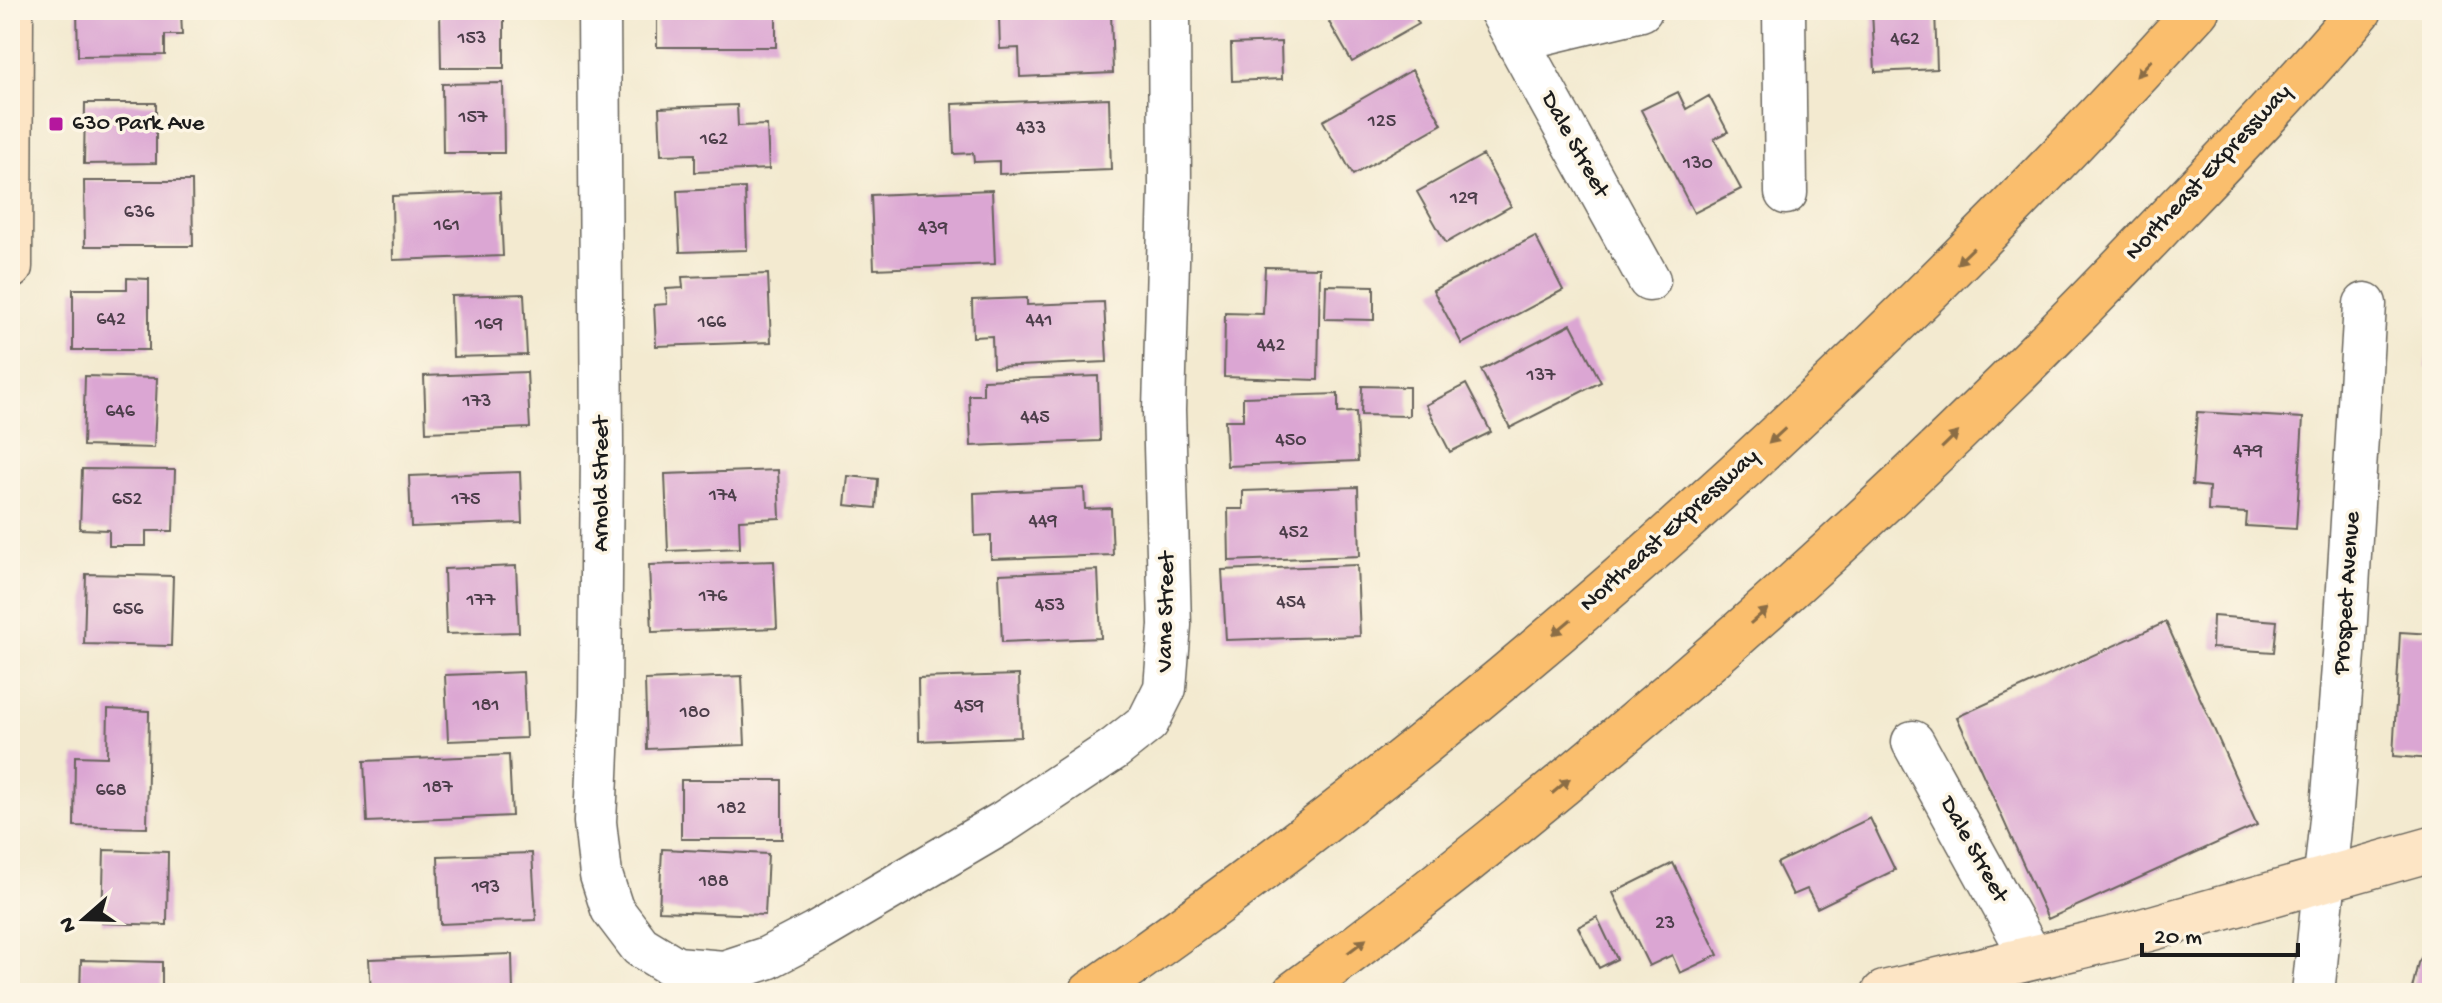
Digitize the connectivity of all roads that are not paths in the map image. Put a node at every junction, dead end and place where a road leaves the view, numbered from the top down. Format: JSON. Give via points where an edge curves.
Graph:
{"nodes":[{"id":1,"x":11,"y":10,"type":"edge"},
{"id":2,"x":599,"y":10,"type":"edge"},
{"id":3,"x":1169,"y":10,"type":"edge"},
{"id":4,"x":1641,"y":10,"type":"edge"},
{"id":5,"x":1784,"y":10,"type":"edge"},
{"id":6,"x":2197,"y":10,"type":"edge"},
{"id":7,"x":2360,"y":10,"type":"edge"},
{"id":8,"x":1508,"y":25,"type":"edge"},
{"id":9,"x":1786,"y":193,"type":"dead end"},
{"id":10,"x":10,"y":267,"type":"edge"},
{"id":11,"x":1649,"y":280,"type":"dead end"},
{"id":12,"x":2365,"y":304,"type":"dead end"},
{"id":13,"x":1913,"y":742,"type":"dead end"},
{"id":14,"x":2432,"y":849,"type":"edge"},
{"id":15,"x":2325,"y":880,"type":"junction"},
{"id":16,"x":640,"y":946,"type":"joint"},
{"id":17,"x":2032,"y":958,"type":"junction"},
{"id":18,"x":1091,"y":993,"type":"edge"},
{"id":19,"x":1295,"y":993,"type":"edge"},
{"id":20,"x":1884,"y":993,"type":"edge"},
{"id":21,"x":2313,"y":993,"type":"edge"}],
"edges":[{"from":1,"to":10,"type":"main road"},
{"from":2,"to":16,"type":"street","name":"Arnold Street","via":[[602,444],[595,822],[601,875],[612,909]]},
{"from":3,"to":16,"type":"street","name":"Vane Street","via":[[1164,410],[1170,625],[1165,688],[1148,722],[1004,822],[767,958],[724,972],[676,968]]},
{"from":4,"to":8,"type":"street"},
{"from":5,"to":9,"type":"street"},
{"from":6,"to":18,"type":"highway","name":"Northeast Expressway","one_way":true,"via":[[1984,237],[1706,501],[1415,748],[1263,868]]},
{"from":19,"to":7,"type":"highway","name":"Northeast Expressway","one_way":true,"via":[[1515,825],[1811,570],[2088,303]]},
{"from":8,"to":11,"type":"street","name":"Dale Street"},
{"from":12,"to":15,"type":"street","name":"Prospect Avenue","via":[[2349,594]]},
{"from":13,"to":17,"type":"street","name":"Dale Street"},
{"from":14,"to":15,"type":"main road"},
{"from":15,"to":17,"type":"main road"},
{"from":15,"to":21,"type":"street","name":"Prospect Avenue"},
{"from":17,"to":20,"type":"main road"}]}
